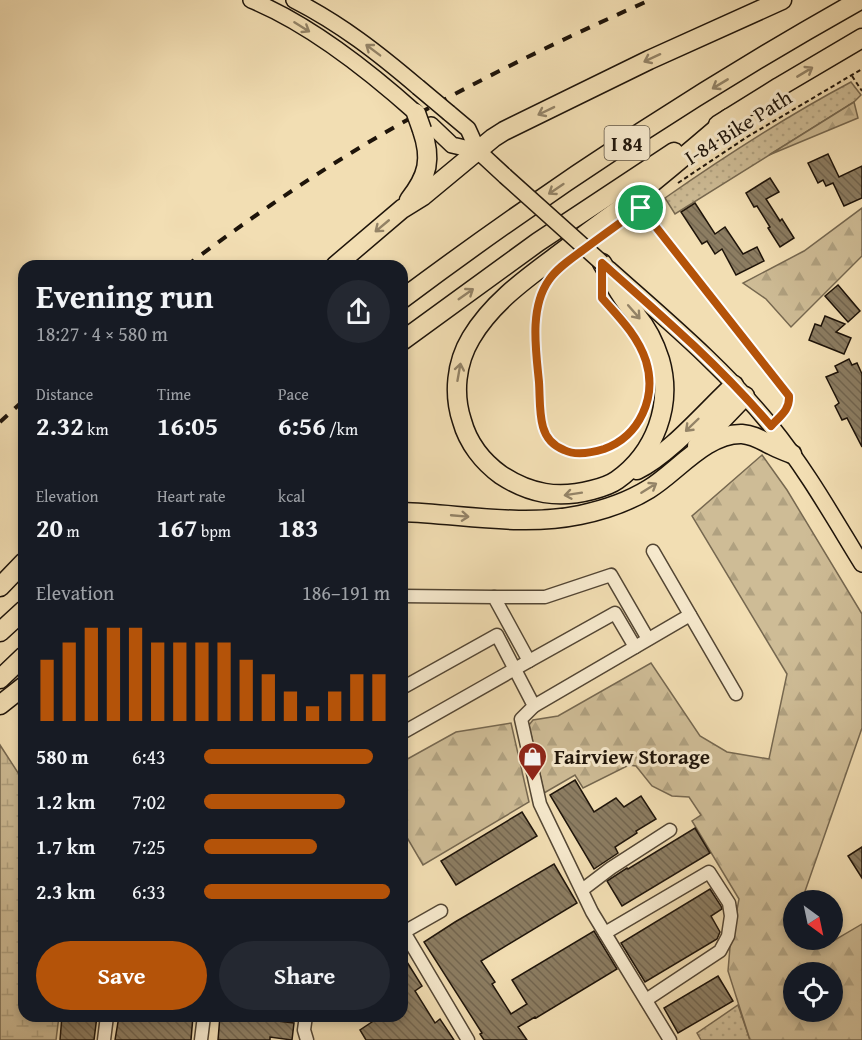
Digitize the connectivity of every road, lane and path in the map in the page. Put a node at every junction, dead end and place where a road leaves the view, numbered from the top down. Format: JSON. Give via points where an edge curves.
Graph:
{"nodes":[{"id":1,"x":251,"y":0,"type":"edge"},
{"id":2,"x":294,"y":0,"type":"edge"},
{"id":3,"x":782,"y":0,"type":"edge"},
{"id":4,"x":860,"y":0,"type":"edge"},
{"id":5,"x":862,"y":38,"type":"edge"},
{"id":6,"x":862,"y":69,"type":"edge"},
{"id":7,"x":851,"y":75,"type":"junction"},
{"id":8,"x":862,"y":91,"type":"edge"},
{"id":9,"x":729,"y":118,"type":"junction"},
{"id":10,"x":423,"y":123,"type":"junction"},
{"id":11,"x":478,"y":151,"type":"junction"},
{"id":12,"x":670,"y":188,"type":"dead end"},
{"id":13,"x":641,"y":208,"type":"dead end"},
{"id":14,"x":402,"y":209,"type":"junction"},
{"id":15,"x":342,"y":260,"type":"edge"},
{"id":16,"x":602,"y":263,"type":"junction"},
{"id":17,"x":549,"y":280,"type":"dead end"},
{"id":18,"x":602,"y":287,"type":"dead end"},
{"id":19,"x":408,"y":294,"type":"edge"},
{"id":20,"x":613,"y":311,"type":"dead end"},
{"id":21,"x":408,"y":337,"type":"edge"},
{"id":22,"x":739,"y":390,"type":"junction"},
{"id":23,"x":648,"y":396,"type":"dead end"},
{"id":24,"x":771,"y":426,"type":"junction"},
{"id":25,"x":792,"y":454,"type":"junction"},
{"id":26,"x":691,"y":455,"type":"junction"},
{"id":27,"x":616,"y":480,"type":"junction"},
{"id":28,"x":408,"y":512,"type":"edge"},
{"id":29,"x":653,"y":551,"type":"dead end"},
{"id":30,"x":862,"y":564,"type":"edge"},
{"id":31,"x":18,"y":568,"type":"edge"},
{"id":32,"x":0,"y":587,"type":"edge"},
{"id":33,"x":408,"y":596,"type":"edge"},
{"id":34,"x":494,"y":597,"type":"junction"},
{"id":35,"x":690,"y":615,"type":"junction"},
{"id":36,"x":18,"y":616,"type":"edge"},
{"id":37,"x":0,"y":632,"type":"edge"},
{"id":38,"x":648,"y":639,"type":"junction"},
{"id":39,"x":635,"y":647,"type":"junction"},
{"id":40,"x":529,"y":661,"type":"junction"},
{"id":41,"x":18,"y":662,"type":"edge"},
{"id":42,"x":515,"y":670,"type":"junction"},
{"id":43,"x":0,"y":679,"type":"edge"},
{"id":44,"x":408,"y":685,"type":"edge"},
{"id":45,"x":18,"y":691,"type":"edge"},
{"id":46,"x":736,"y":694,"type":"dead end"},
{"id":47,"x":0,"y":705,"type":"edge"},
{"id":48,"x":534,"y":706,"type":"junction"},
{"id":49,"x":408,"y":730,"type":"edge"},
{"id":50,"x":670,"y":830,"type":"dead end"},
{"id":51,"x":582,"y":890,"type":"junction"},
{"id":52,"x":441,"y":911,"type":"dead end"},
{"id":53,"x":408,"y":930,"type":"edge"},
{"id":54,"x":605,"y":933,"type":"junction"},
{"id":55,"x":408,"y":941,"type":"edge"},
{"id":56,"x":646,"y":1000,"type":"junction"},
{"id":57,"x":106,"y":1022,"type":"edge"},
{"id":58,"x":203,"y":1022,"type":"edge"},
{"id":59,"x":305,"y":1022,"type":"edge"},
{"id":60,"x":104,"y":1040,"type":"edge"},
{"id":61,"x":201,"y":1040,"type":"edge"},
{"id":62,"x":307,"y":1040,"type":"edge"},
{"id":63,"x":468,"y":1040,"type":"edge"},
{"id":64,"x":670,"y":1040,"type":"edge"}],
"edges":[{"from":1,"to":10,"type":"main road","one_way":true,"via":[[301,25],[348,57]]},
{"from":11,"to":2,"type":"main road","one_way":true,"bridge":true,"via":[[468,129],[374,50]]},
{"from":3,"to":11,"type":"highway","one_way":true,"via":[[504,131]]},
{"from":4,"to":19,"type":"highway","number":"I 84","one_way":true,"via":[[602,159]]},
{"from":9,"to":5,"type":"highway","number":"I 84","one_way":true},
{"from":6,"to":7,"type":"path","name":"I-84 Bike Path"},
{"from":7,"to":8,"type":"path"},
{"from":7,"to":12,"type":"path","name":"I-84 Bike Path"},
{"from":21,"to":9,"type":"highway","number":"I 84","one_way":true,"via":[[538,242]]},
{"from":27,"to":9,"type":"highway","one_way":true,"via":[[564,495],[528,489],[494,470],[471,444],[458,410],[456,394],[462,358],[484,319],[511,292]]},
{"from":10,"to":11,"type":"main road","via":[[452,145]]},
{"from":10,"to":14,"type":"highway","via":[[428,161],[421,183]]},
{"from":11,"to":14,"type":"highway"},
{"from":11,"to":16,"type":"main road","bridge":true},
{"from":13,"to":24,"type":"path","via":[[789,396],[788,407]]},
{"from":14,"to":15,"type":"highway","one_way":true},
{"from":16,"to":22,"type":"main road"},
{"from":16,"to":27,"type":"highway","one_way":true,"via":[[627,305],[647,329],[663,376],[662,414],[655,435],[638,461]]},
{"from":17,"to":23,"type":"path","via":[[542,294],[535,333],[543,428],[553,445],[584,453],[613,445],[636,426]]},
{"from":18,"to":20,"type":"path","via":[[602,298]]},
{"from":22,"to":24,"type":"main road"},
{"from":22,"to":26,"type":"highway"},
{"from":22,"to":27,"type":"highway","one_way":true,"via":[[646,466]]},
{"from":24,"to":25,"type":"main road"},
{"from":25,"to":26,"type":"highway","via":[[752,435],[740,434],[728,435]]},
{"from":25,"to":30,"type":"main road"},
{"from":28,"to":26,"type":"highway","one_way":true,"via":[[514,520],[578,515],[632,498]]},
{"from":29,"to":35,"type":"lane"},
{"from":31,"to":32,"type":"highway"},
{"from":33,"to":34,"type":"lane"},
{"from":34,"to":38,"type":"lane","via":[[545,597],[611,575]]},
{"from":34,"to":40,"type":"lane"},
{"from":35,"to":38,"type":"lane"},
{"from":35,"to":46,"type":"lane"},
{"from":36,"to":37,"type":"highway"},
{"from":38,"to":39,"type":"lane"},
{"from":39,"to":40,"type":"lane","via":[[615,613]]},
{"from":39,"to":48,"type":"lane"},
{"from":40,"to":42,"type":"lane"},
{"from":41,"to":43,"type":"highway"},
{"from":42,"to":44,"type":"lane","via":[[496,635]]},
{"from":42,"to":48,"type":"lane"},
{"from":42,"to":49,"type":"lane"},
{"from":45,"to":47,"type":"highway"},
{"from":48,"to":51,"type":"lane","via":[[521,718],[540,804]]},
{"from":50,"to":51,"type":"lane"},
{"from":51,"to":54,"type":"lane"},
{"from":52,"to":53,"type":"lane"},
{"from":54,"to":56,"type":"lane"},
{"from":54,"to":56,"type":"lane","via":[[709,872],[729,903],[728,936],[720,951]]},
{"from":55,"to":63,"type":"lane"},
{"from":56,"to":64,"type":"lane"},
{"from":57,"to":60,"type":"lane"},
{"from":58,"to":61,"type":"lane"},
{"from":59,"to":62,"type":"lane"}]}
